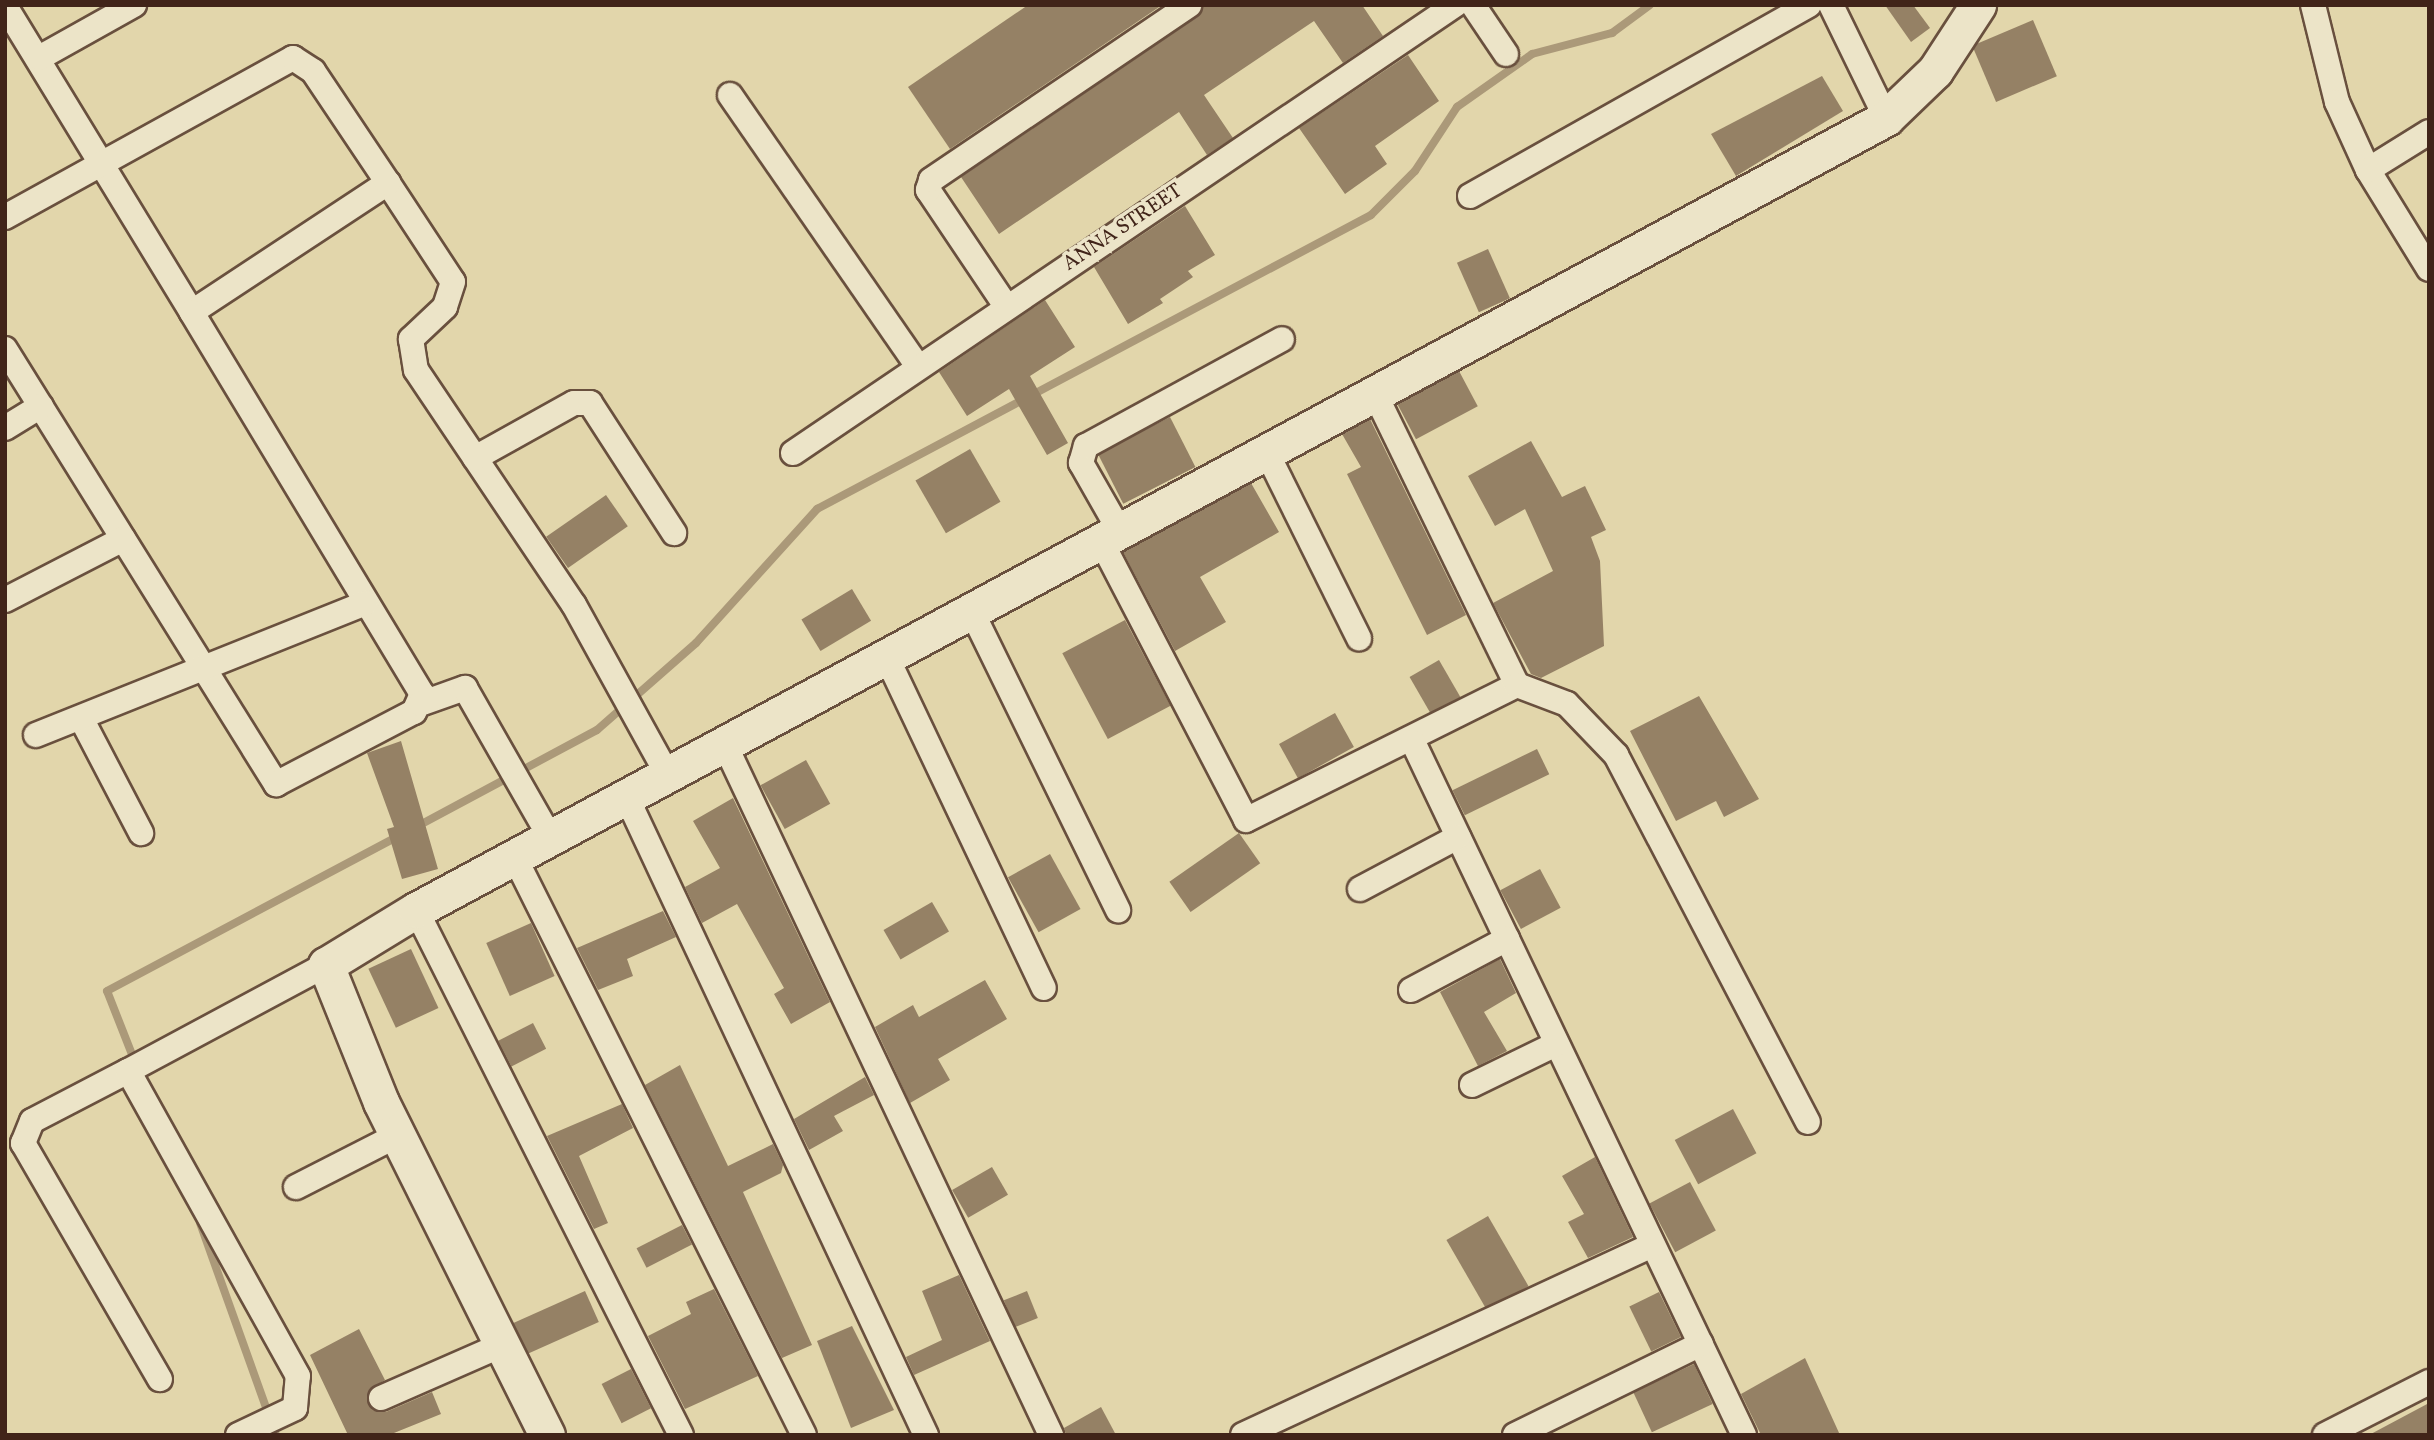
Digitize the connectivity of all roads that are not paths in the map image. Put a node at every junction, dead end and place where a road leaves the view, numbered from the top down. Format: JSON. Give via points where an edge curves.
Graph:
{"nodes":[{"id":1,"x":134,"y":5,"type":"edge"},
{"id":2,"x":1189,"y":5,"type":"edge"},
{"id":3,"x":1455,"y":5,"type":"edge"},
{"id":4,"x":1474,"y":5,"type":"edge"},
{"id":5,"x":1808,"y":5,"type":"edge"},
{"id":6,"x":1831,"y":5,"type":"edge"},
{"id":7,"x":1978,"y":5,"type":"edge"},
{"id":8,"x":2313,"y":5,"type":"edge"},
{"id":9,"x":5,"y":6,"type":"edge"},
{"id":10,"x":1506,"y":54,"type":"dead end"},
{"id":11,"x":39,"y":58,"type":"junction"},
{"id":12,"x":730,"y":95,"type":"dead end"},
{"id":13,"x":1886,"y":118,"type":"junction"},
{"id":14,"x":2429,"y":132,"type":"edge"},
{"id":15,"x":103,"y":163,"type":"junction"},
{"id":16,"x":2368,"y":170,"type":"junction"},
{"id":17,"x":387,"y":183,"type":"junction"},
{"id":18,"x":1470,"y":196,"type":"dead end"},
{"id":19,"x":5,"y":217,"type":"edge"},
{"id":20,"x":2428,"y":268,"type":"edge"},
{"id":21,"x":1006,"y":306,"type":"junction"},
{"id":22,"x":192,"y":312,"type":"junction"},
{"id":23,"x":1282,"y":339,"type":"dead end"},
{"id":24,"x":5,"y":349,"type":"edge"},
{"id":25,"x":918,"y":367,"type":"junction"},
{"id":26,"x":1375,"y":394,"type":"junction"},
{"id":27,"x":41,"y":406,"type":"junction"},
{"id":28,"x":5,"y":428,"type":"edge"},
{"id":29,"x":793,"y":453,"type":"dead end"},
{"id":30,"x":1267,"y":453,"type":"junction"},
{"id":31,"x":475,"y":458,"type":"junction"},
{"id":32,"x":674,"y":533,"type":"dead end"},
{"id":33,"x":1112,"y":538,"type":"junction"},
{"id":34,"x":123,"y":539,"type":"junction"},
{"id":35,"x":5,"y":600,"type":"edge"},
{"id":36,"x":366,"y":603,"type":"junction"},
{"id":37,"x":973,"y":614,"type":"junction"},
{"id":38,"x":1359,"y":638,"type":"dead end"},
{"id":39,"x":888,"y":660,"type":"junction"},
{"id":40,"x":204,"y":670,"type":"junction"},
{"id":41,"x":1517,"y":685,"type":"junction"},
{"id":42,"x":420,"y":704,"type":"junction"},
{"id":43,"x":82,"y":718,"type":"junction"},
{"id":44,"x":36,"y":735,"type":"dead end"},
{"id":45,"x":1413,"y":742,"type":"junction"},
{"id":46,"x":726,"y":747,"type":"junction"},
{"id":47,"x":669,"y":776,"type":"junction"},
{"id":48,"x":628,"y":797,"type":"junction"},
{"id":49,"x":141,"y":833,"type":"dead end"},
{"id":50,"x":1458,"y":837,"type":"junction"},
{"id":51,"x":551,"y":839,"type":"junction"},
{"id":52,"x":515,"y":858,"type":"junction"},
{"id":53,"x":1360,"y":889,"type":"dead end"},
{"id":54,"x":416,"y":910,"type":"junction"},
{"id":55,"x":1118,"y":910,"type":"dead end"},
{"id":56,"x":1507,"y":939,"type":"junction"},
{"id":57,"x":326,"y":965,"type":"junction"},
{"id":58,"x":1044,"y":988,"type":"dead end"},
{"id":59,"x":1411,"y":990,"type":"dead end"},
{"id":60,"x":1556,"y":1044,"type":"junction"},
{"id":61,"x":128,"y":1071,"type":"junction"},
{"id":62,"x":1472,"y":1085,"type":"dead end"},
{"id":63,"x":1808,"y":1122,"type":"dead end"},
{"id":64,"x":398,"y":1135,"type":"junction"},
{"id":65,"x":296,"y":1187,"type":"dead end"},
{"id":66,"x":1652,"y":1245,"type":"junction"},
{"id":67,"x":1701,"y":1344,"type":"junction"},
{"id":68,"x":502,"y":1345,"type":"junction"},
{"id":69,"x":160,"y":1379,"type":"dead end"},
{"id":70,"x":2429,"y":1382,"type":"edge"},
{"id":71,"x":381,"y":1398,"type":"dead end"},
{"id":72,"x":238,"y":1435,"type":"edge"},
{"id":73,"x":547,"y":1435,"type":"edge"},
{"id":74,"x":681,"y":1435,"type":"edge"},
{"id":75,"x":804,"y":1435,"type":"edge"},
{"id":76,"x":926,"y":1435,"type":"edge"},
{"id":77,"x":1051,"y":1435,"type":"edge"},
{"id":78,"x":1243,"y":1435,"type":"edge"},
{"id":79,"x":1515,"y":1435,"type":"edge"},
{"id":80,"x":1744,"y":1435,"type":"edge"},
{"id":81,"x":2325,"y":1435,"type":"edge"}],
"edges":[{"from":1,"to":11,"type":"street"},
{"from":2,"to":21,"type":"street","via":[[930,180],[928,190]]},
{"from":3,"to":21,"type":"street","name":"ANNA STREET"},
{"from":4,"to":10,"type":"street"},
{"from":5,"to":18,"type":"street"},
{"from":6,"to":13,"type":"street"},
{"from":7,"to":13,"type":"street","via":[[1935,71]]},
{"from":8,"to":16,"type":"street","via":[[2337,102]]},
{"from":9,"to":11,"type":"street"},
{"from":11,"to":15,"type":"street"},
{"from":12,"to":25,"type":"street"},
{"from":13,"to":26,"type":"street"},
{"from":14,"to":16,"type":"street"},
{"from":15,"to":17,"type":"street","via":[[293,58],[313,71]]},
{"from":15,"to":19,"type":"street"},
{"from":15,"to":22,"type":"street"},
{"from":16,"to":20,"type":"street"},
{"from":17,"to":22,"type":"street"},
{"from":17,"to":31,"type":"street","via":[[453,282],[445,307],[411,339],[410,356]]},
{"from":21,"to":25,"type":"street","name":"ANNA STREET"},
{"from":22,"to":36,"type":"street"},
{"from":23,"to":33,"type":"street","via":[[1086,446],[1081,463]]},
{"from":24,"to":27,"type":"street"},
{"from":25,"to":29,"type":"street","name":"ANNA STREET"},
{"from":26,"to":30,"type":"street"},
{"from":26,"to":41,"type":"street"},
{"from":27,"to":28,"type":"street"},
{"from":27,"to":34,"type":"street"},
{"from":30,"to":33,"type":"street"},
{"from":30,"to":38,"type":"street"},
{"from":31,"to":32,"type":"street","via":[[574,403],[590,403]]},
{"from":31,"to":47,"type":"street","via":[[575,605],[631,715]]},
{"from":33,"to":37,"type":"street"},
{"from":33,"to":45,"type":"street","via":[[1246,820]]},
{"from":34,"to":35,"type":"street"},
{"from":34,"to":40,"type":"street"},
{"from":36,"to":40,"type":"street"},
{"from":36,"to":42,"type":"street","via":[[422,694]]},
{"from":37,"to":39,"type":"street"},
{"from":37,"to":55,"type":"street"},
{"from":39,"to":46,"type":"street"},
{"from":39,"to":58,"type":"street"},
{"from":40,"to":42,"type":"street","via":[[275,784]]},
{"from":40,"to":43,"type":"street"},
{"from":41,"to":45,"type":"street"},
{"from":41,"to":63,"type":"street","via":[[1567,704],[1616,755]]},
{"from":42,"to":51,"type":"street","via":[[465,688]]},
{"from":43,"to":44,"type":"street"},
{"from":43,"to":49,"type":"street"},
{"from":45,"to":50,"type":"street"},
{"from":46,"to":47,"type":"street"},
{"from":46,"to":77,"type":"street"},
{"from":47,"to":48,"type":"street"},
{"from":48,"to":51,"type":"street"},
{"from":48,"to":76,"type":"street"},
{"from":50,"to":53,"type":"street"},
{"from":50,"to":56,"type":"street"},
{"from":51,"to":52,"type":"street"},
{"from":52,"to":54,"type":"street"},
{"from":52,"to":75,"type":"street"},
{"from":54,"to":57,"type":"street"},
{"from":54,"to":74,"type":"street"},
{"from":56,"to":59,"type":"street"},
{"from":56,"to":60,"type":"street"},
{"from":57,"to":61,"type":"street"},
{"from":57,"to":64,"type":"street"},
{"from":60,"to":62,"type":"street"},
{"from":60,"to":66,"type":"street"},
{"from":61,"to":69,"type":"street","via":[[32,1121],[23,1143]]},
{"from":61,"to":72,"type":"street","via":[[298,1376],[295,1408]]},
{"from":64,"to":65,"type":"street"},
{"from":64,"to":68,"type":"street"},
{"from":66,"to":67,"type":"street"},
{"from":66,"to":78,"type":"street"},
{"from":67,"to":79,"type":"street"},
{"from":67,"to":80,"type":"street"},
{"from":68,"to":71,"type":"street"},
{"from":68,"to":73,"type":"street"},
{"from":70,"to":81,"type":"street"}]}
